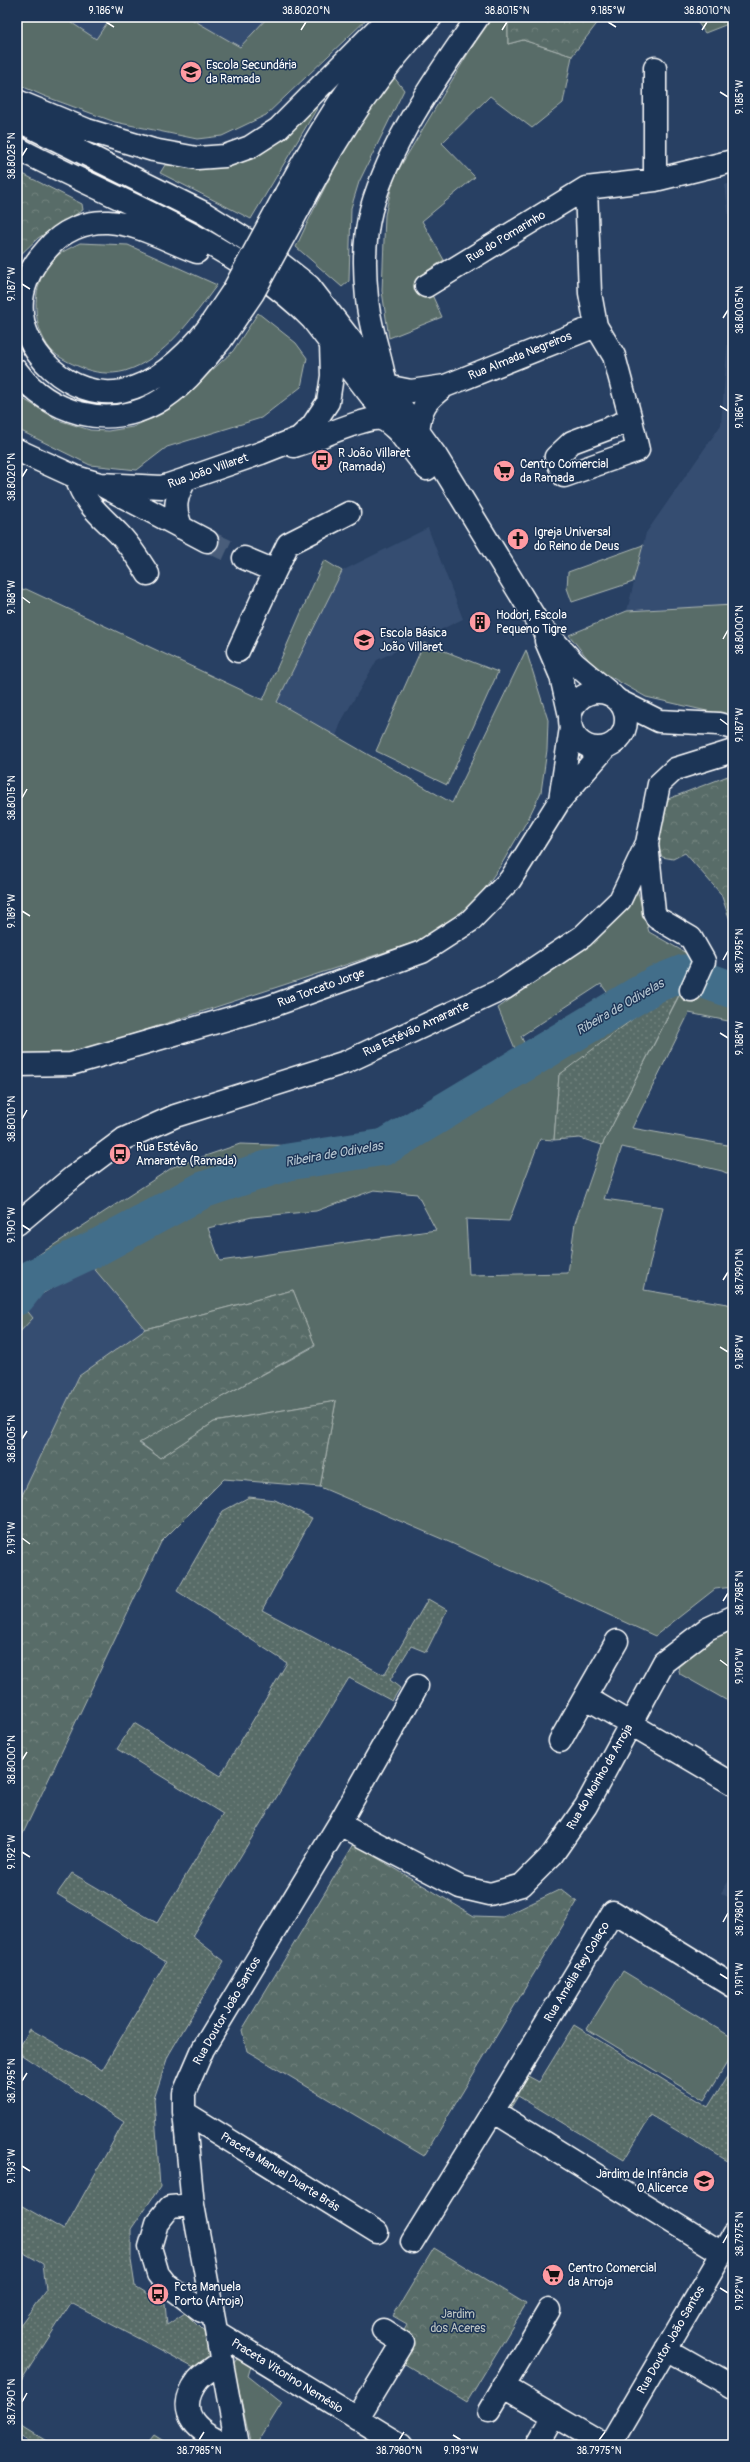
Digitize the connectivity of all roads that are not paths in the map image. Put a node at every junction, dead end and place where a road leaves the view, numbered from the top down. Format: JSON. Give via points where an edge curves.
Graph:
{"nodes":[{"id":1,"x":389,"y":17,"type":"edge"},
{"id":2,"x":406,"y":17,"type":"edge"},
{"id":3,"x":431,"y":17,"type":"edge"},
{"id":4,"x":478,"y":17,"type":"edge"},
{"id":5,"x":655,"y":68,"type":"dead end"},
{"id":6,"x":17,"y":101,"type":"edge"},
{"id":7,"x":17,"y":120,"type":"edge"},
{"id":8,"x":17,"y":148,"type":"edge"},
{"id":9,"x":733,"y":161,"type":"edge"},
{"id":10,"x":655,"y":180,"type":"junction"},
{"id":11,"x":586,"y":188,"type":"junction"},
{"id":12,"x":294,"y":197,"type":"junction"},
{"id":13,"x":243,"y":265,"type":"junction"},
{"id":14,"x":426,"y":286,"type":"dead end"},
{"id":15,"x":596,"y":326,"type":"junction"},
{"id":16,"x":215,"y":334,"type":"junction"},
{"id":17,"x":331,"y":344,"type":"junction"},
{"id":18,"x":17,"y":371,"type":"edge"},
{"id":19,"x":386,"y":386,"type":"junction"},
{"id":20,"x":445,"y":386,"type":"junction"},
{"id":21,"x":631,"y":420,"type":"dead end"},
{"id":22,"x":410,"y":433,"type":"junction"},
{"id":23,"x":17,"y":450,"type":"edge"},
{"id":24,"x":261,"y":454,"type":"junction"},
{"id":25,"x":76,"y":477,"type":"junction"},
{"id":26,"x":186,"y":479,"type":"junction"},
{"id":27,"x":100,"y":484,"type":"junction"},
{"id":28,"x":349,"y":513,"type":"dead end"},
{"id":29,"x":182,"y":528,"type":"junction"},
{"id":30,"x":207,"y":540,"type":"tunnel mouth"},
{"id":31,"x":244,"y":558,"type":"tunnel mouth"},
{"id":32,"x":275,"y":571,"type":"junction"},
{"id":33,"x":148,"y":574,"type":"dead end"},
{"id":34,"x":538,"y":623,"type":"junction"},
{"id":35,"x":238,"y":651,"type":"dead end"},
{"id":36,"x":616,"y":699,"type":"junction"},
{"id":37,"x":571,"y":722,"type":"junction"},
{"id":38,"x":659,"y":722,"type":"junction"},
{"id":39,"x":733,"y":728,"type":"edge"},
{"id":40,"x":611,"y":745,"type":"junction"},
{"id":41,"x":733,"y":751,"type":"edge"},
{"id":42,"x":560,"y":800,"type":"junction"},
{"id":43,"x":647,"y":843,"type":"junction"},
{"id":44,"x":691,"y":990,"type":"dead end"},
{"id":45,"x":17,"y":1066,"type":"edge"},
{"id":46,"x":17,"y":1224,"type":"edge"},
{"id":47,"x":733,"y":1617,"type":"edge"},
{"id":48,"x":617,"y":1641,"type":"dead end"},
{"id":49,"x":417,"y":1686,"type":"dead end"},
{"id":50,"x":585,"y":1697,"type":"junction"},
{"id":51,"x":631,"y":1724,"type":"junction"},
{"id":52,"x":560,"y":1741,"type":"dead end"},
{"id":53,"x":733,"y":1784,"type":"edge"},
{"id":54,"x":339,"y":1824,"type":"junction"},
{"id":55,"x":733,"y":1986,"type":"edge"},
{"id":56,"x":493,"y":2111,"type":"junction"},
{"id":57,"x":184,"y":2112,"type":"junction"},
{"id":58,"x":193,"y":2205,"type":"junction"},
{"id":59,"x":377,"y":2232,"type":"dead end"},
{"id":60,"x":412,"y":2242,"type":"dead end"},
{"id":61,"x":728,"y":2244,"type":"edge"},
{"id":62,"x":549,"y":2310,"type":"dead end"},
{"id":63,"x":216,"y":2324,"type":"junction"},
{"id":64,"x":383,"y":2330,"type":"dead end"},
{"id":65,"x":666,"y":2349,"type":"junction"},
{"id":66,"x":222,"y":2361,"type":"junction"},
{"id":67,"x":503,"y":2386,"type":"junction"},
{"id":68,"x":733,"y":2387,"type":"edge"},
{"id":69,"x":489,"y":2411,"type":"dead end"},
{"id":70,"x":554,"y":2415,"type":"junction"},
{"id":71,"x":357,"y":2419,"type":"junction"},
{"id":72,"x":231,"y":2445,"type":"edge"},
{"id":73,"x":237,"y":2445,"type":"edge"},
{"id":74,"x":400,"y":2445,"type":"edge"},
{"id":75,"x":537,"y":2445,"type":"edge"},
{"id":76,"x":604,"y":2445,"type":"edge"},
{"id":77,"x":610,"y":2445,"type":"edge"}],
"edges":[{"from":1,"to":6,"type":"street","via":[[278,129],[250,147],[225,156],[197,158],[153,150],[87,130]]},
{"from":2,"to":12,"type":"street","via":[[349,85],[320,131]]},
{"from":3,"to":12,"type":"street","via":[[394,58],[361,101]]},
{"from":4,"to":19,"type":"street","via":[[401,138],[383,176],[371,211],[366,258],[367,299]]},
{"from":5,"to":10,"type":"street"},
{"from":7,"to":19,"type":"street","via":[[204,213],[286,266],[309,286]]},
{"from":8,"to":13,"type":"street","via":[[180,229]]},
{"from":9,"to":10,"type":"street","name":"Rua do Pomarinho"},
{"from":10,"to":11,"type":"street","name":"Rua do Pomarinho"},
{"from":11,"to":14,"type":"street","name":"Rua do Pomarinho"},
{"from":11,"to":15,"type":"street","via":[[590,293]]},
{"from":12,"to":16,"type":"street","bridge":true,"via":[[233,291]]},
{"from":13,"to":16,"type":"street","via":[[196,252],[131,225],[96,222],[73,229],[52,243],[32,269],[25,286],[22,312],[24,325],[34,350],[64,379],[91,390],[122,391],[156,377]]},
{"from":13,"to":17,"type":"street","via":[[302,309]]},
{"from":15,"to":20,"type":"street","name":"Rua Almada Negreiros"},
{"from":15,"to":21,"type":"street","via":[[614,356]]},
{"from":16,"to":18,"type":"street","via":[[194,372],[169,395],[144,409],[120,416],[88,415],[60,407],[35,391]]},
{"from":17,"to":22,"type":"street"},
{"from":17,"to":24,"type":"street","name":"Rua João Villaret","via":[[331,389],[321,416],[299,438]]},
{"from":19,"to":20,"type":"street","name":"Rua Almada Negreiros","via":[[410,391]]},
{"from":19,"to":22,"type":"street"},
{"from":20,"to":22,"type":"street","name":"Rua Almada Negreiros","via":[[425,404]]},
{"from":22,"to":24,"type":"street","name":"Rua João Villaret","via":[[381,419],[370,419],[313,441]]},
{"from":22,"to":34,"type":"street"},
{"from":23,"to":25,"type":"street","name":"Rua João Villaret"},
{"from":24,"to":26,"type":"street","name":"Rua João Villaret"},
{"from":25,"to":27,"type":"street","name":"Rua João Villaret"},
{"from":25,"to":33,"type":"street","via":[[91,507],[119,534]]},
{"from":26,"to":27,"type":"street","name":"Rua João Villaret","via":[[162,487]]},
{"from":26,"to":29,"type":"street","via":[[175,504],[176,517]]},
{"from":27,"to":29,"type":"street"},
{"from":28,"to":32,"type":"street","via":[[288,544]]},
{"from":29,"to":30,"type":"street"},
{"from":31,"to":32,"type":"street"},
{"from":32,"to":35,"type":"street"},
{"from":34,"to":36,"type":"street","via":[[575,664]]},
{"from":34,"to":37,"type":"street","via":[[561,676]]},
{"from":36,"to":37,"type":"street","via":[[602,692],[591,692],[581,697],[573,706]]},
{"from":36,"to":38,"type":"street"},
{"from":36,"to":40,"type":"street","via":[[626,712],[627,723],[623,734]]},
{"from":37,"to":40,"type":"street","via":[[576,737],[584,745],[595,748]]},
{"from":37,"to":42,"type":"street","name":"Rua Torcato Jorge"},
{"from":38,"to":39,"type":"street","via":[[719,724]]},
{"from":38,"to":40,"type":"street"},
{"from":40,"to":42,"type":"street","name":"Rua Torcato Jorge"},
{"from":41,"to":43,"type":"street","name":"Rua Estêvão Amarante","via":[[675,769],[659,784]]},
{"from":42,"to":45,"type":"street","name":"Rua Torcato Jorge","via":[[510,880],[470,921],[422,952],[269,1007],[71,1064]]},
{"from":43,"to":44,"type":"street","via":[[654,912],[657,918],[691,938],[704,961]]},
{"from":43,"to":46,"type":"street","name":"Rua Estêvão Amarante","via":[[620,900],[583,936],[506,988],[346,1062],[175,1116],[124,1139],[72,1177]]},
{"from":47,"to":51,"type":"street","name":"Rua do Moinho da Arroja","via":[[707,1629],[664,1662]]},
{"from":48,"to":50,"type":"street"},
{"from":49,"to":54,"type":"street","name":"Rua Doutor João Santos"},
{"from":50,"to":51,"type":"street"},
{"from":50,"to":52,"type":"street"},
{"from":51,"to":53,"type":"street"},
{"from":51,"to":54,"type":"street","name":"Rua do Moinho da Arroja","via":[[586,1806],[552,1855],[522,1885],[490,1894],[460,1887]]},
{"from":54,"to":57,"type":"street","name":"Rua Doutor João Santos","via":[[199,2056],[184,2093]]},
{"from":55,"to":56,"type":"street","name":"Rua Amélia Rey Colaço","via":[[614,1912]]},
{"from":56,"to":60,"type":"street","name":"Rua Amélia Rey Colaço"},
{"from":56,"to":61,"type":"street"},
{"from":57,"to":58,"type":"street","name":"Rua Doutor João Santos"},
{"from":57,"to":59,"type":"street","name":"Praceta Manuel Duarte Brás"},
{"from":58,"to":63,"type":"street","name":"Rua Doutor João Santos"},
{"from":58,"to":63,"type":"street","name":"Praceta Vitorino Nemésio","via":[[170,2207],[157,2223],[150,2247],[158,2274],[165,2283],[202,2310]]},
{"from":61,"to":65,"type":"street","name":"Rua Doutor João Santos"},
{"from":62,"to":67,"type":"street"},
{"from":63,"to":66,"type":"street","name":"Rua Doutor João Santos"},
{"from":63,"to":71,"type":"street","name":"Praceta Vitorino Nemésio"},
{"from":64,"to":71,"type":"street","name":"Praceta Vitorino Nemésio","via":[[403,2343]]},
{"from":65,"to":68,"type":"street"},
{"from":65,"to":77,"type":"street","name":"Rua Doutor João Santos"},
{"from":66,"to":72,"type":"street","via":[[198,2379],[190,2393],[187,2407],[191,2422],[217,2440]]},
{"from":66,"to":73,"type":"street","name":"Rua Doutor João Santos"},
{"from":67,"to":69,"type":"street"},
{"from":67,"to":70,"type":"street"},
{"from":70,"to":75,"type":"street"},
{"from":70,"to":76,"type":"street"},
{"from":71,"to":74,"type":"street","name":"Praceta Vitorino Nemésio"}]}
